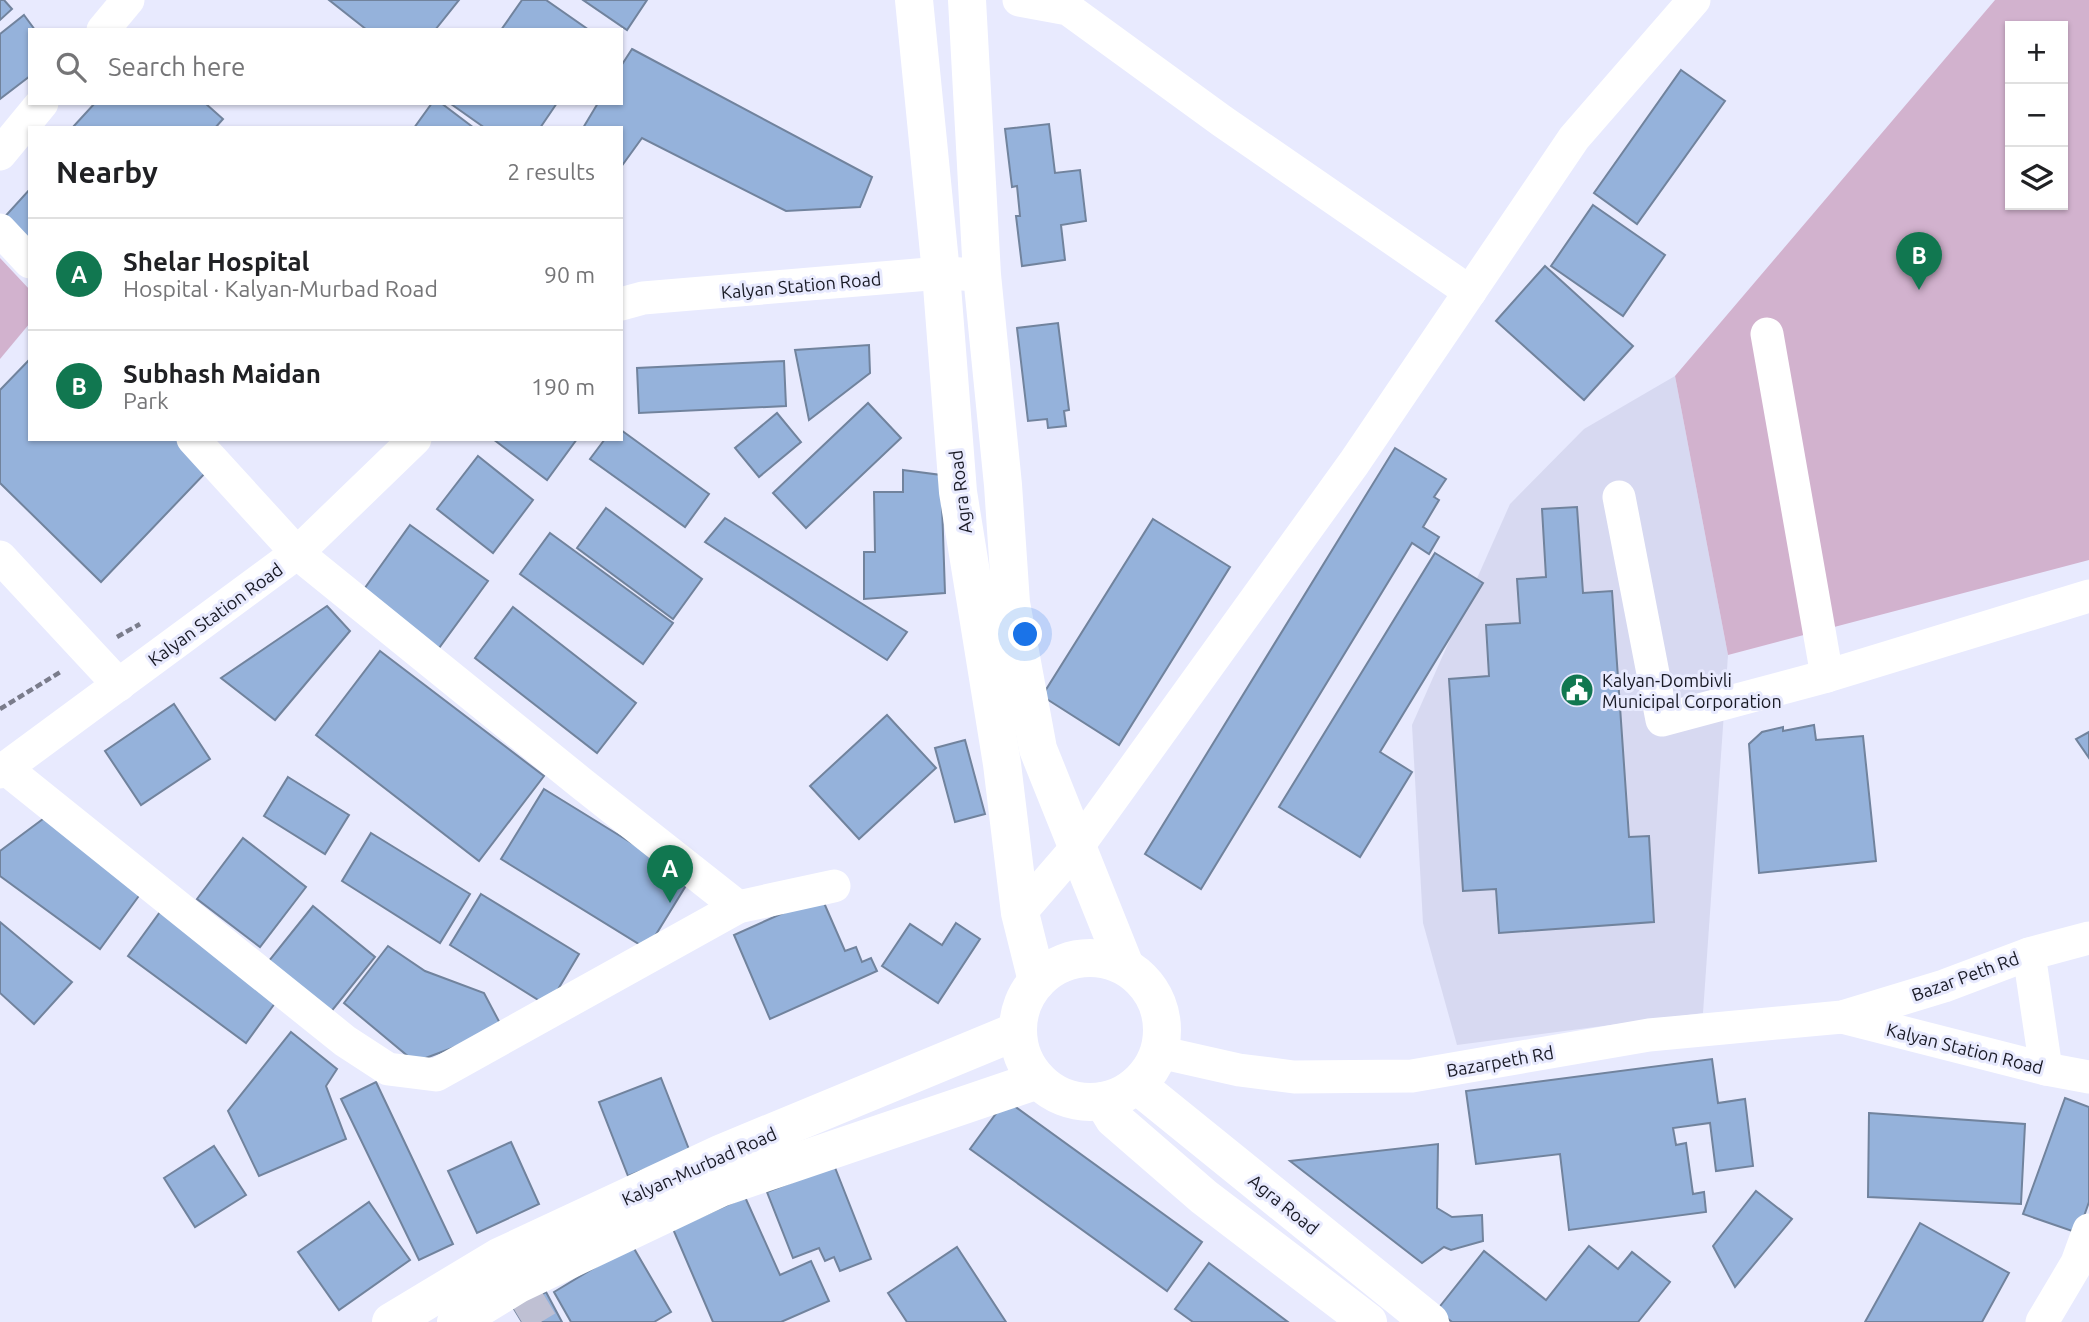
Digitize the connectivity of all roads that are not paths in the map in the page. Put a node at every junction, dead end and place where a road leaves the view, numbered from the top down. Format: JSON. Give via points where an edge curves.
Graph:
{"nodes":[{"id":1,"x":128,"y":0,"type":"edge"},
{"id":2,"x":914,"y":0,"type":"edge"},
{"id":3,"x":967,"y":0,"type":"edge"},
{"id":4,"x":1019,"y":0,"type":"edge"},
{"id":5,"x":1694,"y":0,"type":"edge"},
{"id":6,"x":105,"y":28,"type":"edge"},
{"id":7,"x":40,"y":105,"type":"edge"},
{"id":8,"x":0,"y":154,"type":"edge"},
{"id":9,"x":0,"y":229,"type":"edge"},
{"id":10,"x":28,"y":260,"type":"edge"},
{"id":11,"x":941,"y":273,"type":"junction"},
{"id":12,"x":982,"y":275,"type":"junction"},
{"id":13,"x":1470,"y":292,"type":"junction"},
{"id":14,"x":623,"y":303,"type":"edge"},
{"id":15,"x":1767,"y":334,"type":"dead end"},
{"id":16,"x":994,"y":395,"type":"junction"},
{"id":17,"x":950,"y":396,"type":"junction"},
{"id":18,"x":195,"y":441,"type":"edge"},
{"id":19,"x":413,"y":441,"type":"edge"},
{"id":20,"x":1619,"y":497,"type":"dead end"},
{"id":21,"x":298,"y":553,"type":"junction"},
{"id":22,"x":0,"y":557,"type":"edge"},
{"id":23,"x":2089,"y":596,"type":"edge"},
{"id":24,"x":1828,"y":676,"type":"junction"},
{"id":25,"x":119,"y":685,"type":"junction"},
{"id":26,"x":1038,"y":749,"type":"junction"},
{"id":27,"x":1002,"y":764,"type":"junction"},
{"id":28,"x":3,"y":770,"type":"edge"},
{"id":29,"x":1078,"y":846,"type":"junction"},
{"id":30,"x":834,"y":886,"type":"dead end"},
{"id":31,"x":738,"y":907,"type":"junction"},
{"id":32,"x":1020,"y":912,"type":"junction"},
{"id":33,"x":2089,"y":938,"type":"edge"},
{"id":34,"x":2029,"y":954,"type":"junction"},
{"id":35,"x":1125,"y":966,"type":"junction"},
{"id":36,"x":1037,"y":981,"type":"junction"},
{"id":37,"x":1842,"y":1017,"type":"junction"},
{"id":38,"x":1017,"y":1031,"type":"junction"},
{"id":39,"x":1160,"y":1052,"type":"junction"},
{"id":40,"x":2046,"y":1069,"type":"junction"},
{"id":41,"x":2089,"y":1077,"type":"edge"},
{"id":42,"x":1038,"y":1080,"type":"junction"},
{"id":43,"x":1137,"y":1085,"type":"junction"},
{"id":44,"x":1103,"y":1101,"type":"junction"},
{"id":45,"x":2089,"y":1230,"type":"edge"},
{"id":46,"x":514,"y":1278,"type":"junction"},
{"id":47,"x":391,"y":1322,"type":"edge"},
{"id":48,"x":456,"y":1322,"type":"edge"},
{"id":49,"x":1368,"y":1322,"type":"edge"},
{"id":50,"x":1430,"y":1322,"type":"edge"},
{"id":51,"x":2042,"y":1322,"type":"edge"}],
"edges":[{"from":1,"to":6,"type":"street"},
{"from":2,"to":11,"type":"main road","name":"Agra Road"},
{"from":3,"to":12,"type":"main road"},
{"from":4,"to":13,"type":"street","via":[[1068,9]]},
{"from":5,"to":13,"type":"street","via":[[1574,138]]},
{"from":7,"to":8,"type":"street"},
{"from":9,"to":10,"type":"street"},
{"from":11,"to":12,"type":"street","name":"Kalyan Station Road"},
{"from":11,"to":14,"type":"street","name":"Kalyan Station Road","via":[[643,298]]},
{"from":11,"to":17,"type":"main road","name":"Agra Road"},
{"from":12,"to":16,"type":"main road"},
{"from":13,"to":29,"type":"street","via":[[1354,463]]},
{"from":15,"to":24,"type":"street"},
{"from":16,"to":17,"type":"main road"},
{"from":16,"to":26,"type":"main road","via":[[1011,603]]},
{"from":17,"to":27,"type":"main road","name":"Agra Road","via":[[958,492]]},
{"from":18,"to":21,"type":"street"},
{"from":19,"to":21,"type":"street","name":"Kalyan Station Road"},
{"from":20,"to":24,"type":"street","via":[[1662,720]]},
{"from":21,"to":25,"type":"street","name":"Kalyan Station Road"},
{"from":21,"to":31,"type":"street"},
{"from":22,"to":25,"type":"street"},
{"from":23,"to":24,"type":"street"},
{"from":25,"to":28,"type":"street","name":"Kalyan Station Road"},
{"from":26,"to":27,"type":"main road"},
{"from":26,"to":29,"type":"main road"},
{"from":27,"to":32,"type":"main road","name":"Agra Road"},
{"from":28,"to":31,"type":"street","via":[[345,1041],[388,1069],[436,1075]]},
{"from":29,"to":32,"type":"street"},
{"from":29,"to":35,"type":"main road"},
{"from":30,"to":31,"type":"street"},
{"from":32,"to":36,"type":"main road","name":"Agra Road"},
{"from":33,"to":34,"type":"street","name":"Bazar Peth Rd"},
{"from":34,"to":37,"type":"street","name":"Bazar Peth Rd"},
{"from":34,"to":40,"type":"street"},
{"from":35,"to":36,"type":"main road","via":[[1086,957],[1051,969]]},
{"from":35,"to":39,"type":"main road","via":[[1153,993],[1161,1012]]},
{"from":36,"to":38,"type":"main road","via":[[1026,996]]},
{"from":37,"to":39,"type":"street","name":"Bazarpeth Rd","via":[[1648,1035],[1412,1076],[1294,1077]]},
{"from":37,"to":40,"type":"street","name":"Kalyan Station Road"},
{"from":38,"to":42,"type":"main road","via":[[1027,1066]]},
{"from":38,"to":46,"type":"main road","name":"Kalyan-Murbad Road","via":[[722,1153]]},
{"from":39,"to":43,"type":"main road"},
{"from":40,"to":41,"type":"street","name":"Kalyan Station Road"},
{"from":42,"to":44,"type":"main road","via":[[1067,1099]]},
{"from":42,"to":46,"type":"main road","name":"Kalyan-Murbad Road","via":[[720,1188]]},
{"from":43,"to":44,"type":"main road"},
{"from":43,"to":50,"type":"main road","name":"Agra Road"},
{"from":44,"to":49,"type":"main road","via":[[1114,1119],[1204,1197]]},
{"from":45,"to":51,"type":"street","via":[[2077,1263]]},
{"from":46,"to":47,"type":"main road","name":"Kalyan-Murbad Road"},
{"from":46,"to":48,"type":"main road","name":"Kalyan-Murbad Road"}]}
